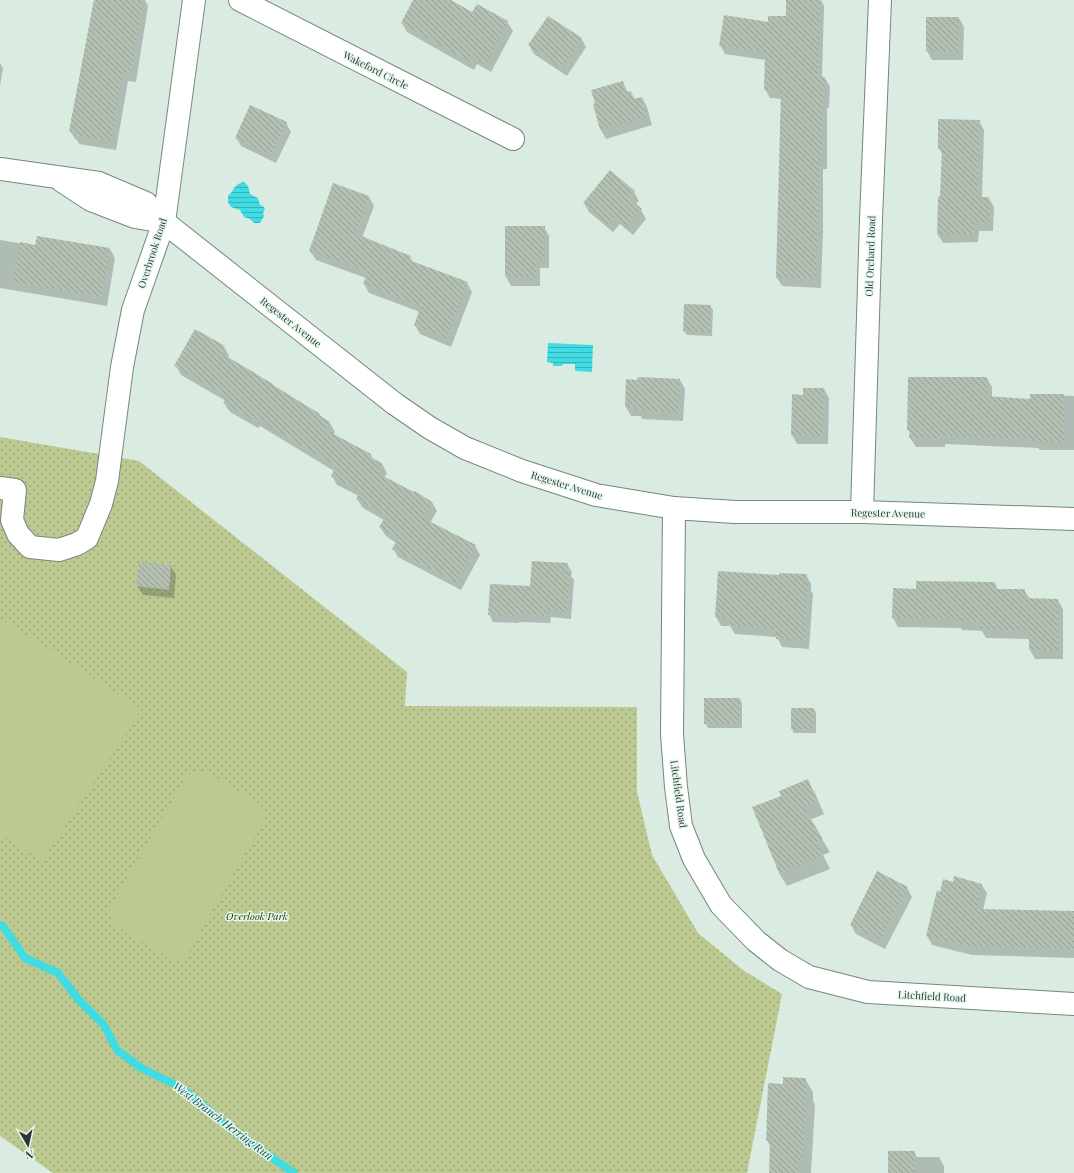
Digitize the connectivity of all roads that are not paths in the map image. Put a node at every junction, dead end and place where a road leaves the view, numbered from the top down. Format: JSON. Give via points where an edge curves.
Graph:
{"nodes":[{"id":1,"x":194,"y":0,"type":"edge"},
{"id":2,"x":240,"y":0,"type":"edge"},
{"id":3,"x":880,"y":0,"type":"edge"},
{"id":4,"x":513,"y":139,"type":"dead end"},
{"id":5,"x":0,"y":170,"type":"edge"},
{"id":6,"x":164,"y":222,"type":"junction"},
{"id":7,"x":0,"y":488,"type":"edge"},
{"id":8,"x":674,"y":508,"type":"junction"},
{"id":9,"x":862,"y":512,"type":"junction"},
{"id":10,"x":1074,"y":519,"type":"edge"},
{"id":11,"x":1074,"y":1004,"type":"edge"}],
"edges":[{"from":1,"to":6,"type":"street","name":"Overbrook Road"},
{"from":2,"to":4,"type":"street","name":"Wakeford Circle"},
{"from":3,"to":9,"type":"street","name":"Old Orchard Road"},
{"from":5,"to":6,"type":"street","name":"Regester Avenue","via":[[99,183],[146,203]]},
{"from":6,"to":7,"type":"street","name":"Overbrook Road","via":[[134,310],[122,367],[107,481],[102,504],[87,538],[59,550],[30,547],[18,534],[12,520],[15,490]]},
{"from":6,"to":8,"type":"street","name":"Regester Avenue","via":[[395,404],[465,448],[596,496]]},
{"from":8,"to":9,"type":"street","name":"Regester Avenue","via":[[735,512]]},
{"from":8,"to":11,"type":"street","name":"Litchfield Road","via":[[672,734],[676,787],[681,826],[694,859],[721,905],[756,941],[808,977],[868,992]]},
{"from":9,"to":10,"type":"street","name":"Regester Avenue"}]}
